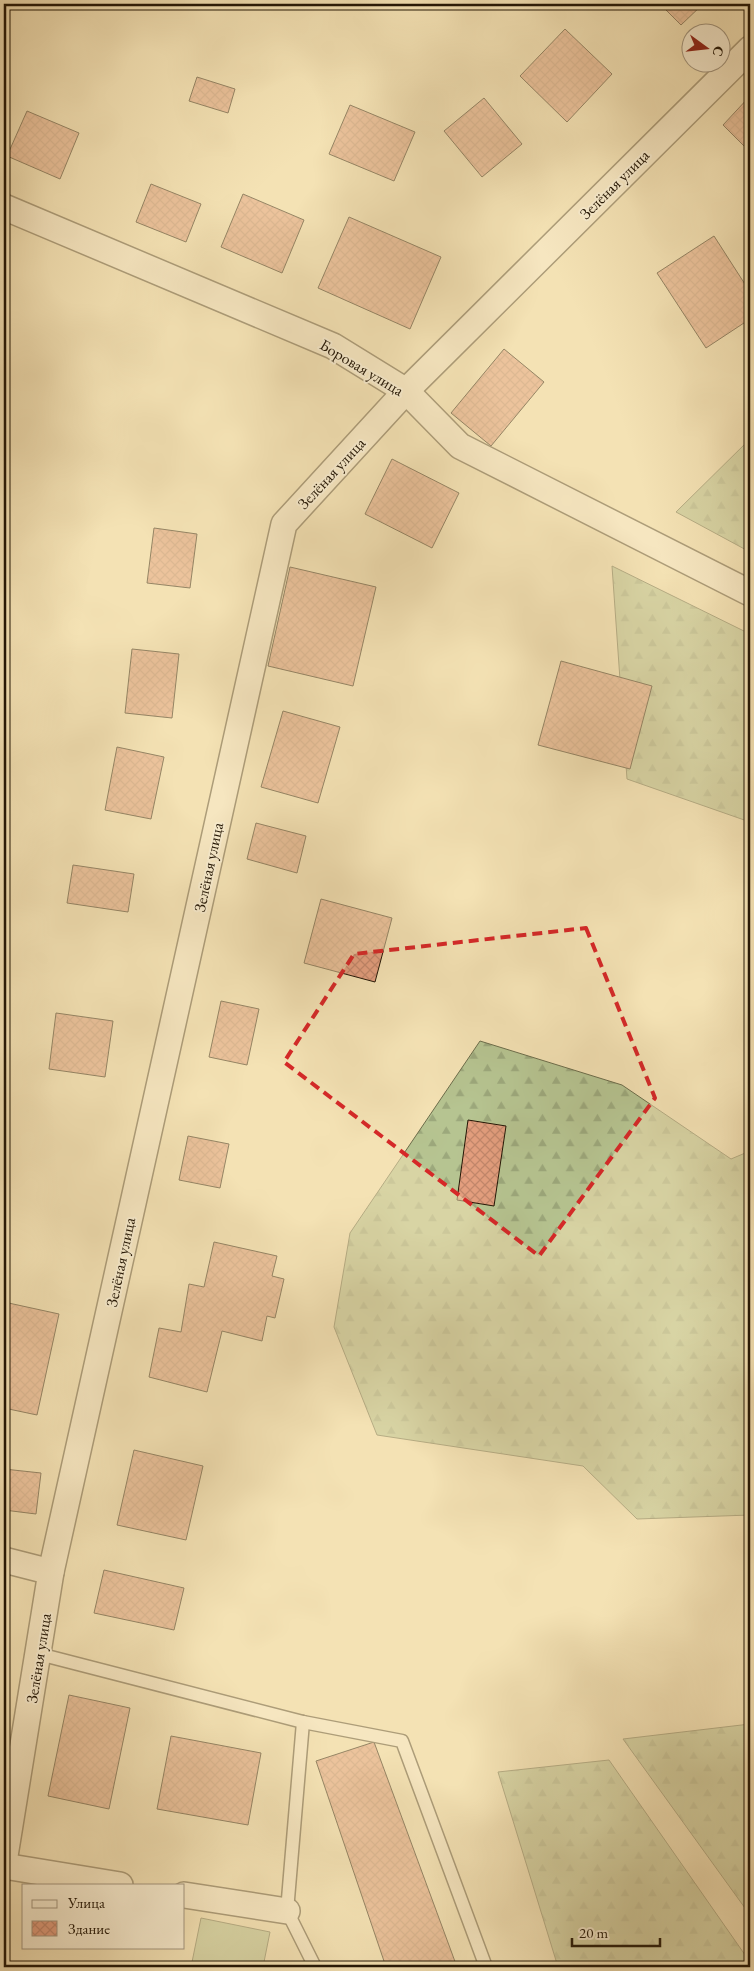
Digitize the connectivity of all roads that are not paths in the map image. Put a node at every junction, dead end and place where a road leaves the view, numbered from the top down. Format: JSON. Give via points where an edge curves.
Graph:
{"nodes":[{"id":1,"x":750,"y":49,"type":"edge"},
{"id":2,"x":4,"y":207,"type":"edge"},
{"id":3,"x":406,"y":391,"type":"junction"},
{"id":4,"x":750,"y":593,"type":"edge"},
{"id":5,"x":4,"y":1560,"type":"edge"},
{"id":6,"x":51,"y":1572,"type":"junction"},
{"id":7,"x":39,"y":1654,"type":"junction"},
{"id":8,"x":303,"y":1722,"type":"junction"},
{"id":9,"x":4,"y":1862,"type":"edge"},
{"id":10,"x":4,"y":1866,"type":"edge"},
{"id":11,"x":114,"y":1884,"type":"edge"},
{"id":12,"x":185,"y":1895,"type":"edge"},
{"id":13,"x":288,"y":1911,"type":"junction"},
{"id":14,"x":315,"y":1967,"type":"edge"},
{"id":15,"x":486,"y":1967,"type":"edge"}],
"edges":[{"from":1,"to":3,"type":"street","name":"Зелёная улица"},
{"from":2,"to":3,"type":"street","name":"Боровая улица","via":[[333,346]]},
{"from":3,"to":4,"type":"street","name":"Боровая улица","via":[[460,446]]},
{"from":3,"to":6,"type":"street","name":"Зелёная улица","via":[[284,524]]},
{"from":5,"to":6,"type":"street"},
{"from":6,"to":7,"type":"street","name":"Зелёная улица"},
{"from":7,"to":8,"type":"lane"},
{"from":7,"to":9,"type":"street","name":"Зелёная улица"},
{"from":8,"to":13,"type":"lane"},
{"from":8,"to":15,"type":"lane","via":[[402,1741]]},
{"from":10,"to":11,"type":"street"},
{"from":12,"to":13,"type":"street"},
{"from":13,"to":14,"type":"lane"}]}
